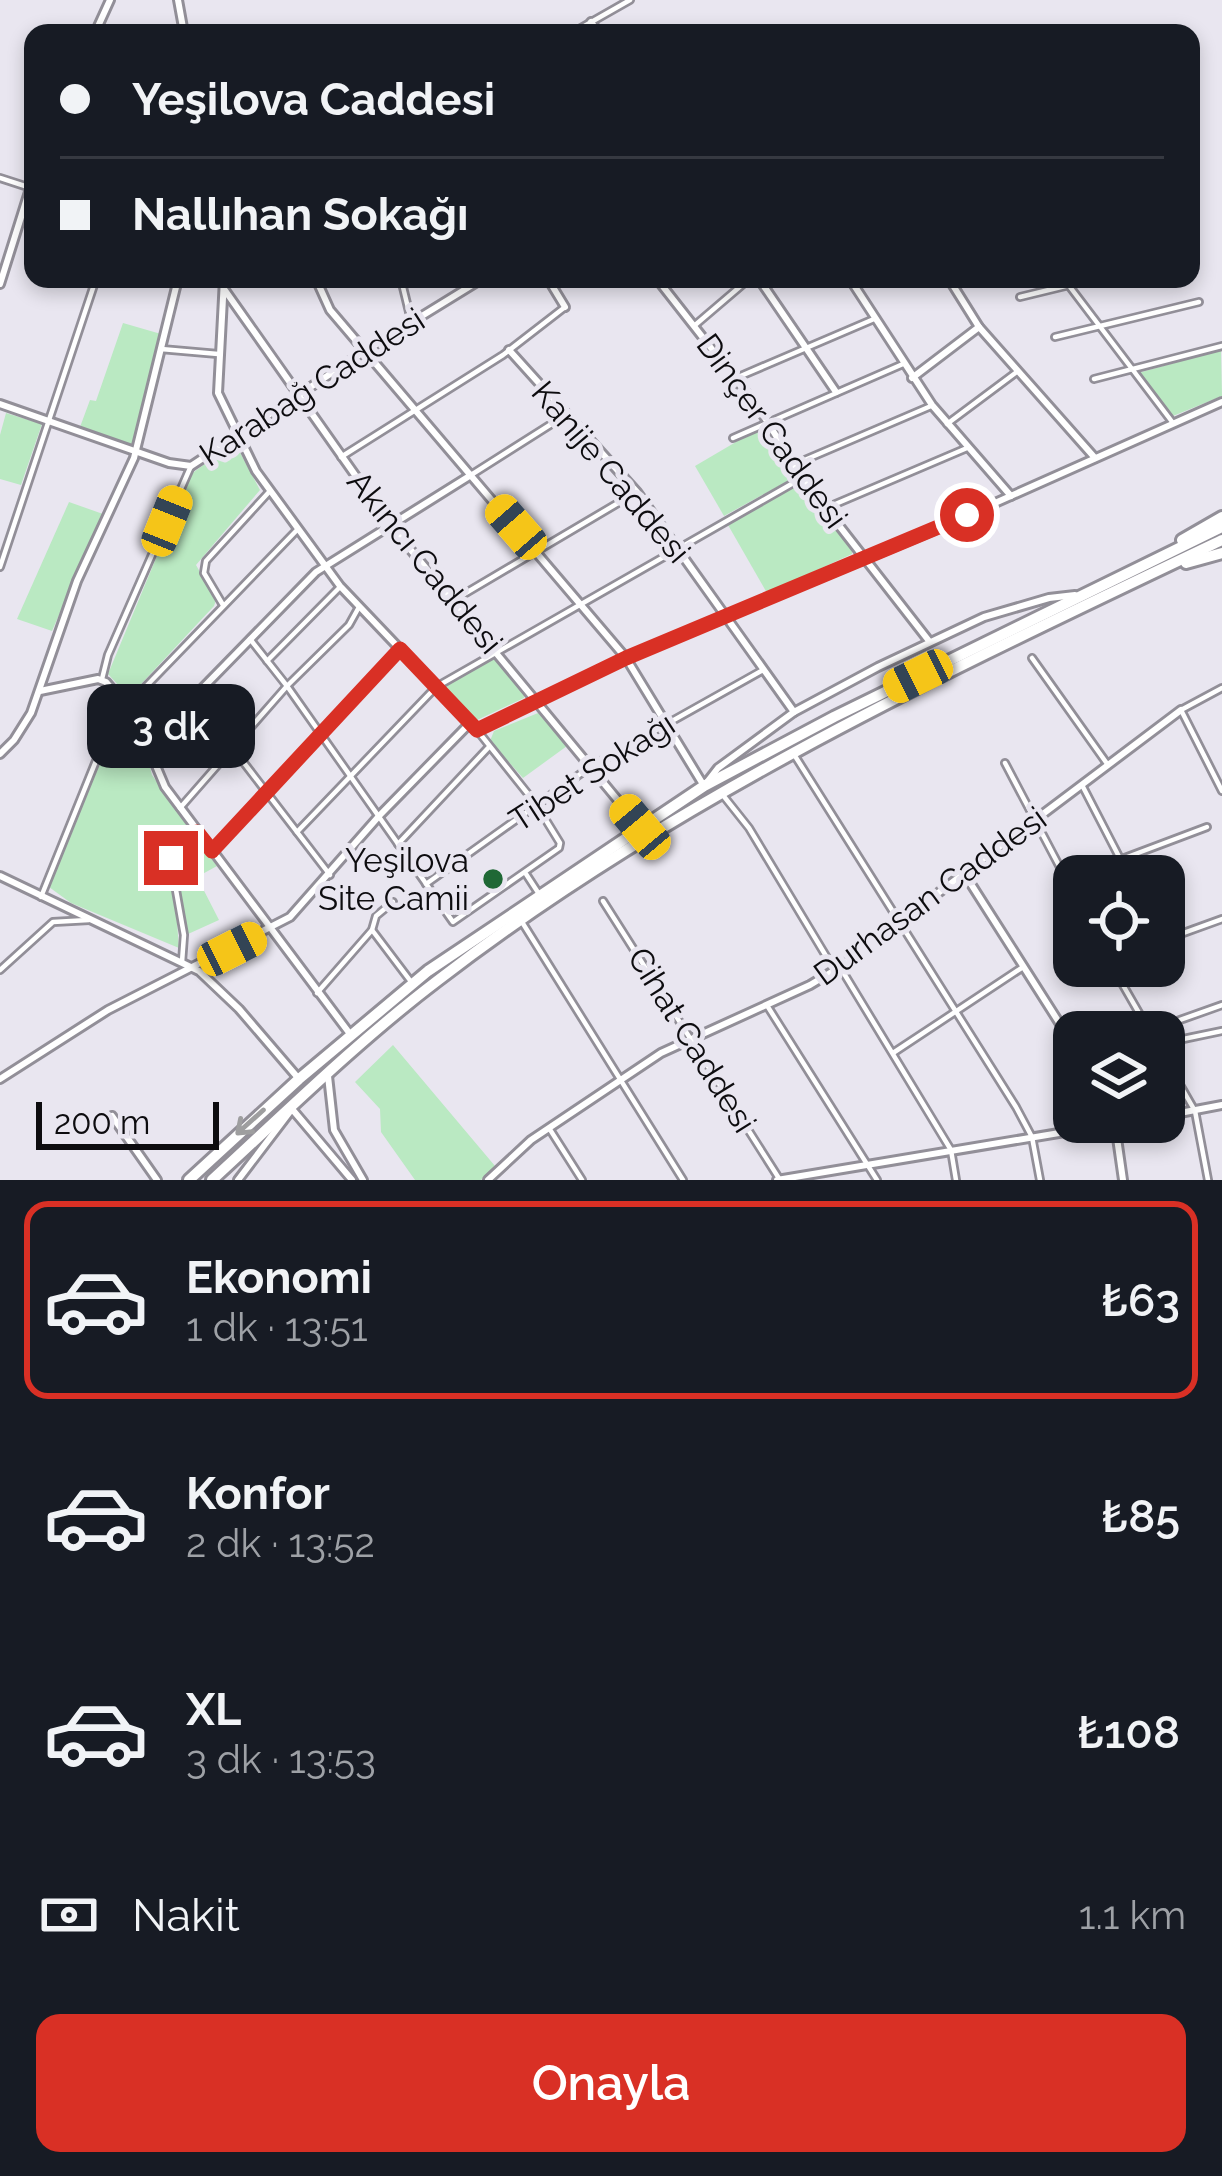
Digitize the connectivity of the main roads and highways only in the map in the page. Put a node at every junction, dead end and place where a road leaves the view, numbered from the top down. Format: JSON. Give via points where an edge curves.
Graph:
{"nodes":[{"id":1,"x":1222,"y":517,"type":"edge"},
{"id":2,"x":1222,"y":526,"type":"edge"},
{"id":3,"x":1222,"y":540,"type":"edge"},
{"id":4,"x":1222,"y":553,"type":"edge"},
{"id":5,"x":1168,"y":559,"type":"junction"},
{"id":6,"x":189,"y":1180,"type":"edge"},
{"id":7,"x":212,"y":1180,"type":"edge"}],
"edges":[{"from":1,"to":5,"type":"highway"},
{"from":2,"to":5,"type":"highway"},
{"from":3,"to":5,"type":"highway"},
{"from":4,"to":5,"type":"highway"},
{"from":5,"to":6,"type":"highway","one_way":true,"via":[[704,786],[413,984]]},
{"from":5,"to":7,"type":"highway","via":[[793,753],[522,922],[436,982]]}]}
